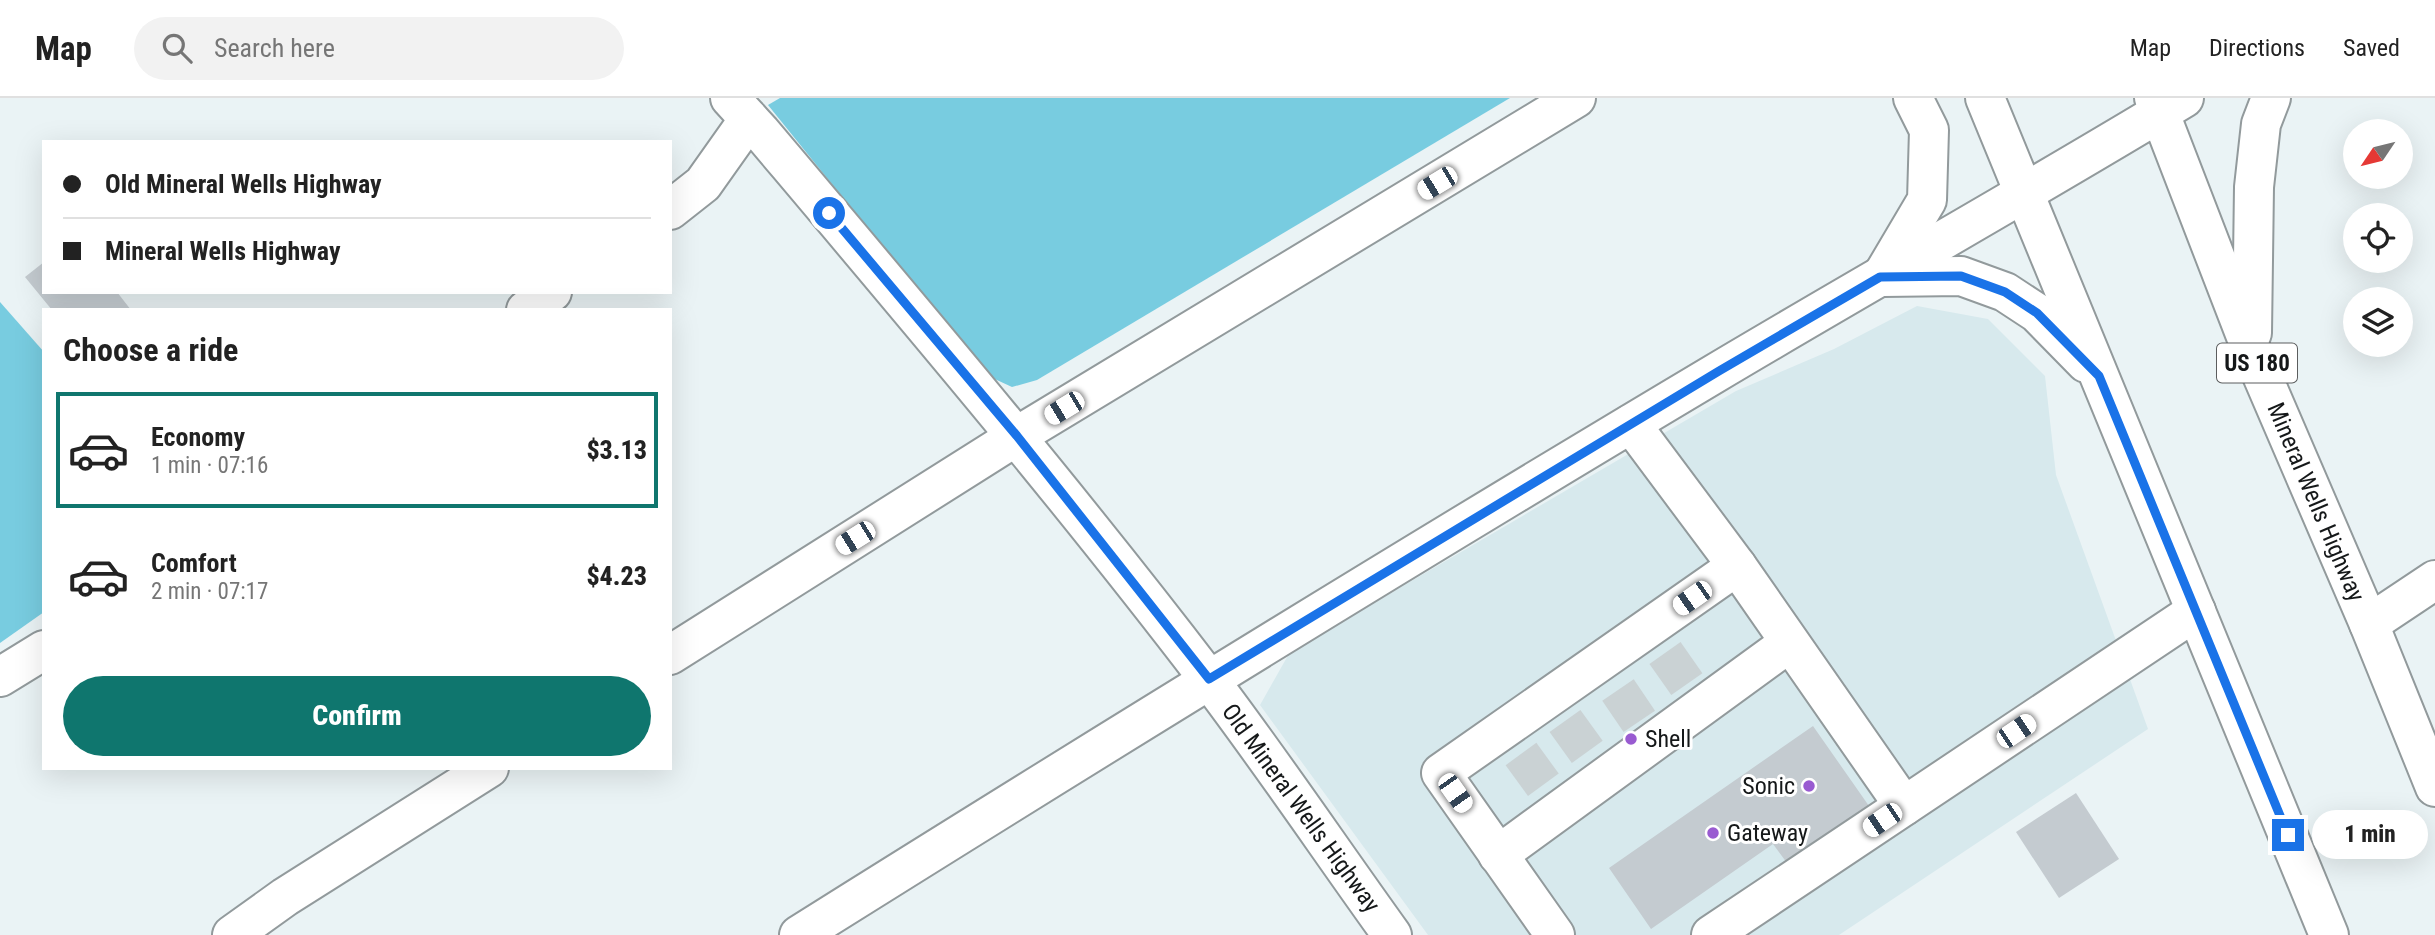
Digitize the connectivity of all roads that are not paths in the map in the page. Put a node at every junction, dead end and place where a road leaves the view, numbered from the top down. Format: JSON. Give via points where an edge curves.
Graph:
{"nodes":[{"id":1,"x":1576,"y":98,"type":"edge"},
{"id":2,"x":1913,"y":98,"type":"edge"},
{"id":3,"x":1985,"y":98,"type":"edge"},
{"id":4,"x":2272,"y":98,"type":"edge"},
{"id":5,"x":2166,"y":103,"type":"edge"},
{"id":6,"x":739,"y":109,"type":"edge"},
{"id":7,"x":2025,"y":195,"type":"junction"},
{"id":8,"x":672,"y":209,"type":"edge"},
{"id":9,"x":1880,"y":277,"type":"junction"},
{"id":10,"x":549,"y":294,"type":"edge"},
{"id":11,"x":529,"y":308,"type":"edge"},
{"id":12,"x":2252,"y":352,"type":"junction"},
{"id":13,"x":2099,"y":376,"type":"junction"},
{"id":14,"x":1631,"y":424,"type":"junction"},
{"id":15,"x":1017,"y":436,"type":"junction"},
{"id":16,"x":1737,"y":566,"type":"junction"},
{"id":17,"x":2435,"y":580,"type":"edge"},
{"id":18,"x":2196,"y":611,"type":"junction"},
{"id":19,"x":2369,"y":624,"type":"junction"},
{"id":20,"x":1789,"y":643,"type":"junction"},
{"id":21,"x":42,"y":651,"type":"edge"},
{"id":22,"x":672,"y":653,"type":"edge"},
{"id":23,"x":0,"y":677,"type":"edge"},
{"id":24,"x":1209,"y":679,"type":"junction"},
{"id":25,"x":486,"y":770,"type":"edge"},
{"id":26,"x":2435,"y":788,"type":"edge"},
{"id":27,"x":1903,"y":806,"type":"junction"},
{"id":28,"x":1498,"y":855,"type":"junction"},
{"id":29,"x":232,"y":935,"type":"edge"},
{"id":30,"x":799,"y":935,"type":"edge"},
{"id":31,"x":1392,"y":935,"type":"edge"},
{"id":32,"x":1555,"y":935,"type":"edge"},
{"id":33,"x":1711,"y":935,"type":"edge"},
{"id":34,"x":2329,"y":935,"type":"edge"}],
"edges":[{"from":1,"to":15,"type":"main road"},
{"from":2,"to":9,"type":"main road","via":[[1929,130],[1927,200]]},
{"from":3,"to":7,"type":"main road"},
{"from":4,"to":12,"type":"main road","via":[[2260,124],[2254,187]]},
{"from":5,"to":7,"type":"main road"},
{"from":5,"to":12,"type":"main road","name":"Mineral Wells Highway","number":"US 180"},
{"from":6,"to":8,"type":"main road","via":[[703,184]]},
{"from":6,"to":15,"type":"main road","name":"Old Mineral Wells Highway"},
{"from":7,"to":9,"type":"main road"},
{"from":7,"to":13,"type":"main road"},
{"from":9,"to":13,"type":"main road","via":[[1961,276],[2005,292],[2037,313]]},
{"from":9,"to":14,"type":"main road"},
{"from":10,"to":11,"type":"main road"},
{"from":12,"to":19,"type":"main road","name":"Mineral Wells Highway","number":"US 180"},
{"from":13,"to":18,"type":"main road"},
{"from":14,"to":16,"type":"main road"},
{"from":14,"to":24,"type":"main road"},
{"from":15,"to":22,"type":"main road"},
{"from":15,"to":24,"type":"main road","name":"Old Mineral Wells Highway"},
{"from":16,"to":20,"type":"main road"},
{"from":16,"to":28,"type":"main road","via":[[1656,641],[1608,677],[1512,742],[1441,773]]},
{"from":17,"to":19,"type":"main road"},
{"from":18,"to":27,"type":"main road"},
{"from":18,"to":34,"type":"main road"},
{"from":19,"to":26,"type":"main road","name":"Mineral Wells Highway","number":"US 180"},
{"from":20,"to":27,"type":"main road"},
{"from":20,"to":28,"type":"main road","via":[[1697,698],[1553,798]]},
{"from":21,"to":23,"type":"main road"},
{"from":24,"to":30,"type":"main road"},
{"from":24,"to":31,"type":"main road","name":"Old Mineral Wells Highway"},
{"from":25,"to":29,"type":"main road"},
{"from":27,"to":33,"type":"main road"},
{"from":28,"to":32,"type":"main road"}]}
